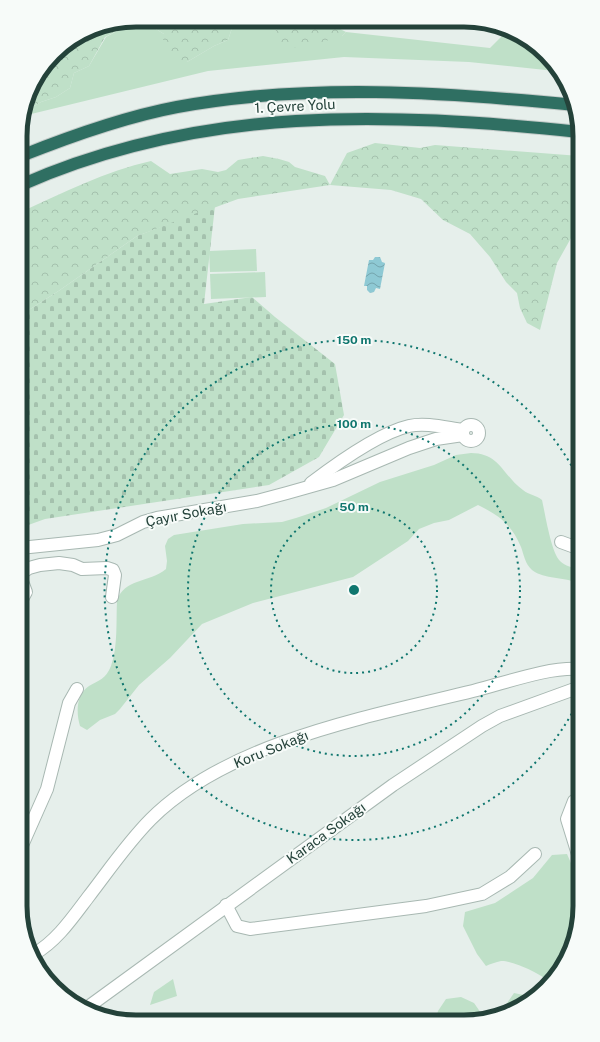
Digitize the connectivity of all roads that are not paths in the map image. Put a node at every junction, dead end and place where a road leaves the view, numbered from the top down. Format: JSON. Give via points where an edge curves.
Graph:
{"nodes":[{"id":1,"x":568,"y":104,"type":"edge"},
{"id":2,"x":573,"y":131,"type":"edge"},
{"id":3,"x":27,"y":154,"type":"edge"},
{"id":4,"x":27,"y":183,"type":"edge"},
{"id":5,"x":306,"y":487,"type":"junction"},
{"id":6,"x":561,"y":542,"type":"dead end"},
{"id":7,"x":573,"y":546,"type":"edge"},
{"id":8,"x":27,"y":547,"type":"edge"},
{"id":9,"x":27,"y":570,"type":"edge"},
{"id":10,"x":112,"y":597,"type":"dead end"},
{"id":11,"x":573,"y":669,"type":"edge"},
{"id":12,"x":77,"y":689,"type":"dead end"},
{"id":13,"x":573,"y":690,"type":"edge"},
{"id":14,"x":573,"y":804,"type":"edge"},
{"id":15,"x":27,"y":834,"type":"edge"},
{"id":16,"x":573,"y":839,"type":"edge"},
{"id":17,"x":535,"y":854,"type":"dead end"},
{"id":18,"x":226,"y":905,"type":"junction"},
{"id":19,"x":37,"y":952,"type":"edge"},
{"id":20,"x":91,"y":1005,"type":"edge"}],
"edges":[{"from":1,"to":3,"type":"highway","name":"1. Çevre Yolu","via":[[404,92],[254,97],[176,107],[83,133]]},
{"from":2,"to":4,"type":"highway","name":"1. Çevre Yolu","via":[[455,122],[354,118],[254,123],[188,133],[120,148]]},
{"from":5,"to":5,"type":"street","name":"Çayır Sokağı","via":[[333,480],[409,448],[463,432],[432,426],[410,426],[391,432],[336,464]]},
{"from":5,"to":8,"type":"street","name":"Çayır Sokağı","via":[[257,501],[157,518],[98,540]]},
{"from":6,"to":7,"type":"street"},
{"from":9,"to":10,"type":"street","via":[[59,563],[82,569],[107,568],[115,574]]},
{"from":11,"to":19,"type":"street","name":"Koru Sokağı","via":[[530,676],[326,729],[272,746],[212,774],[152,818],[70,922]]},
{"from":12,"to":15,"type":"street","via":[[69,703],[47,789]]},
{"from":13,"to":18,"type":"street","name":"Karaca Sokağı","via":[[500,716],[482,726],[393,785]]},
{"from":14,"to":16,"type":"street","via":[[567,819]]},
{"from":17,"to":18,"type":"street","via":[[510,877],[482,894],[426,906],[250,929],[236,926]]},
{"from":18,"to":20,"type":"street","name":"Karaca Sokağı"}]}
